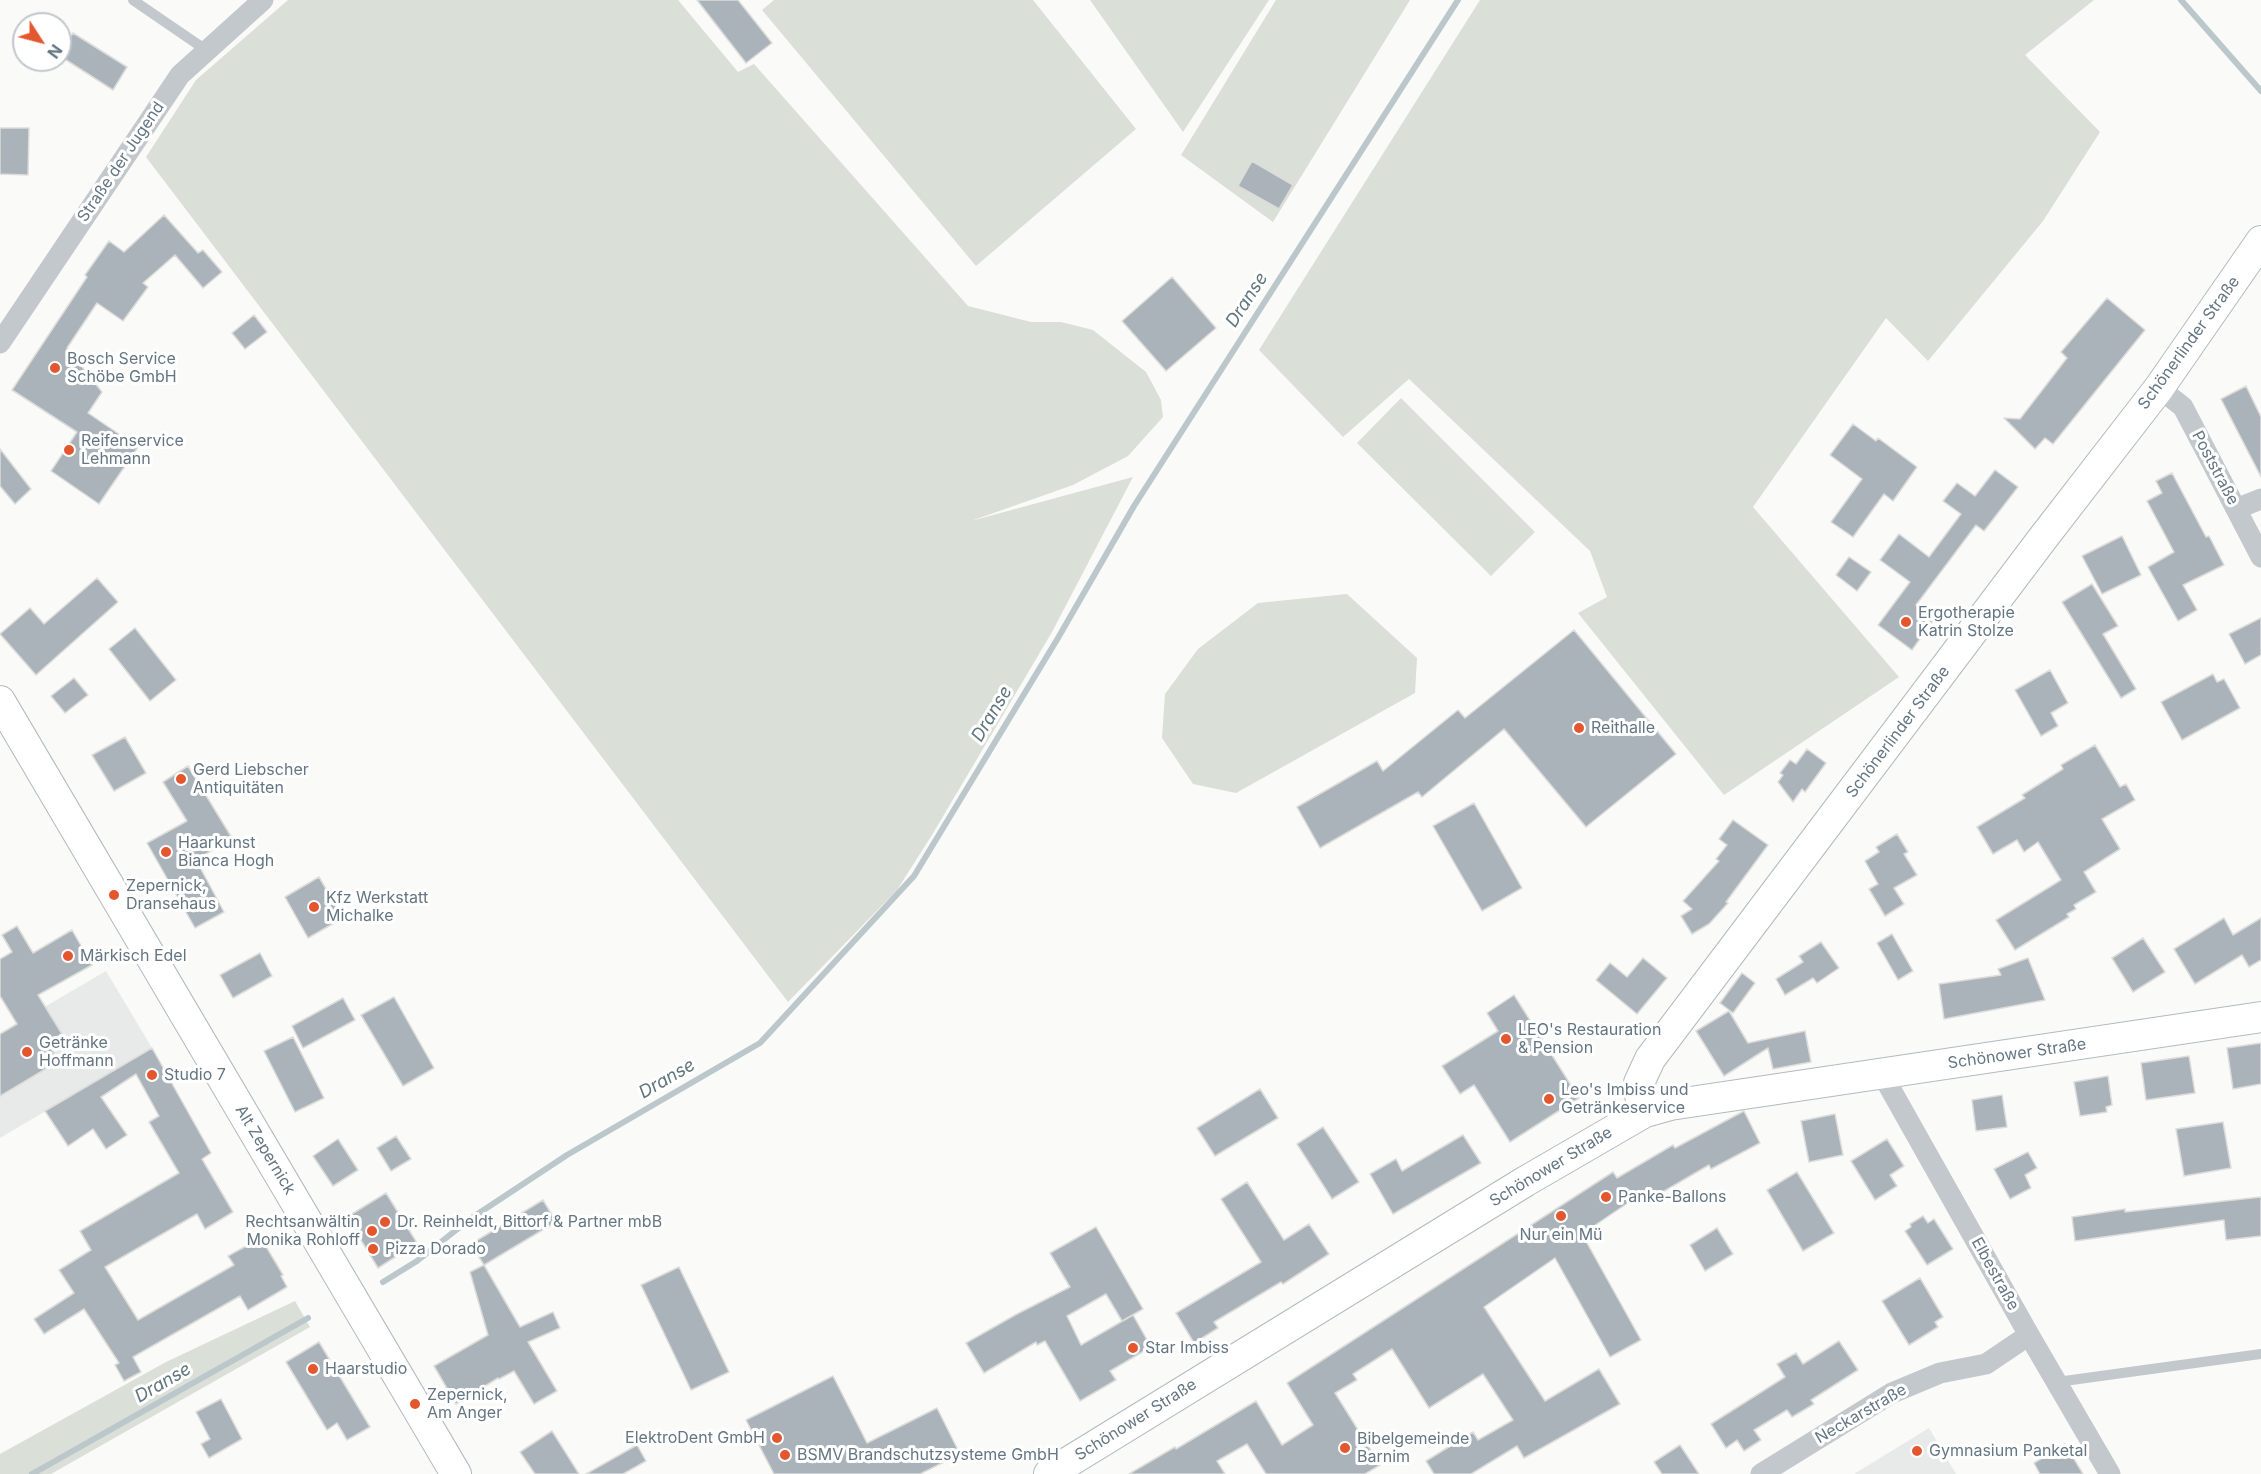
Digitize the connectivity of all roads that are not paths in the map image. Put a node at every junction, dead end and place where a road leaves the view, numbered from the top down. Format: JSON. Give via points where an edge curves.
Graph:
{"nodes":[{"id":1,"x":133,"y":0,"type":"edge"},
{"id":2,"x":262,"y":0,"type":"edge"},
{"id":3,"x":206,"y":50,"type":"junction"},
{"id":4,"x":2261,"y":241,"type":"edge"},
{"id":5,"x":0,"y":343,"type":"edge"},
{"id":6,"x":2159,"y":388,"type":"junction"},
{"id":7,"x":2261,"y":499,"type":"edge"},
{"id":8,"x":2236,"y":509,"type":"junction"},
{"id":9,"x":2261,"y":557,"type":"edge"},
{"id":10,"x":0,"y":701,"type":"edge"},
{"id":11,"x":2261,"y":1017,"type":"edge"},
{"id":12,"x":1882,"y":1074,"type":"junction"},
{"id":13,"x":1645,"y":1112,"type":"junction"},
{"id":14,"x":2029,"y":1335,"type":"junction"},
{"id":15,"x":2261,"y":1354,"type":"edge"},
{"id":16,"x":2057,"y":1382,"type":"junction"},
{"id":17,"x":456,"y":1474,"type":"edge"},
{"id":18,"x":1048,"y":1474,"type":"edge"},
{"id":19,"x":1761,"y":1474,"type":"edge"},
{"id":20,"x":2110,"y":1474,"type":"edge"}],
"edges":[{"from":1,"to":3,"type":"lane"},
{"from":2,"to":3,"type":"street","name":"Straße der Jugend"},
{"from":3,"to":5,"type":"street","name":"Straße der Jugend","via":[[180,75]]},
{"from":4,"to":6,"type":"street","name":"Schönerlinder Straße"},
{"from":6,"to":8,"type":"street","name":"Poststraße","via":[[2183,407]]},
{"from":6,"to":13,"type":"street","name":"Schönerlinder Straße","via":[[1650,1059],[1639,1083]]},
{"from":7,"to":8,"type":"street"},
{"from":8,"to":9,"type":"street","name":"Poststraße"},
{"from":10,"to":17,"type":"street","name":"Alt Zepernick"},
{"from":11,"to":12,"type":"street","name":"Schönower Straße"},
{"from":12,"to":13,"type":"street","name":"Schönower Straße"},
{"from":12,"to":14,"type":"street","name":"Elbestraße"},
{"from":13,"to":18,"type":"street","name":"Schönower Straße"},
{"from":14,"to":16,"type":"street","name":"Elbestraße"},
{"from":14,"to":19,"type":"street","name":"Neckarstraße","via":[[1986,1364],[1940,1373],[1892,1393]]},
{"from":15,"to":16,"type":"lane"},
{"from":16,"to":20,"type":"street","name":"Elbestraße"}]}
